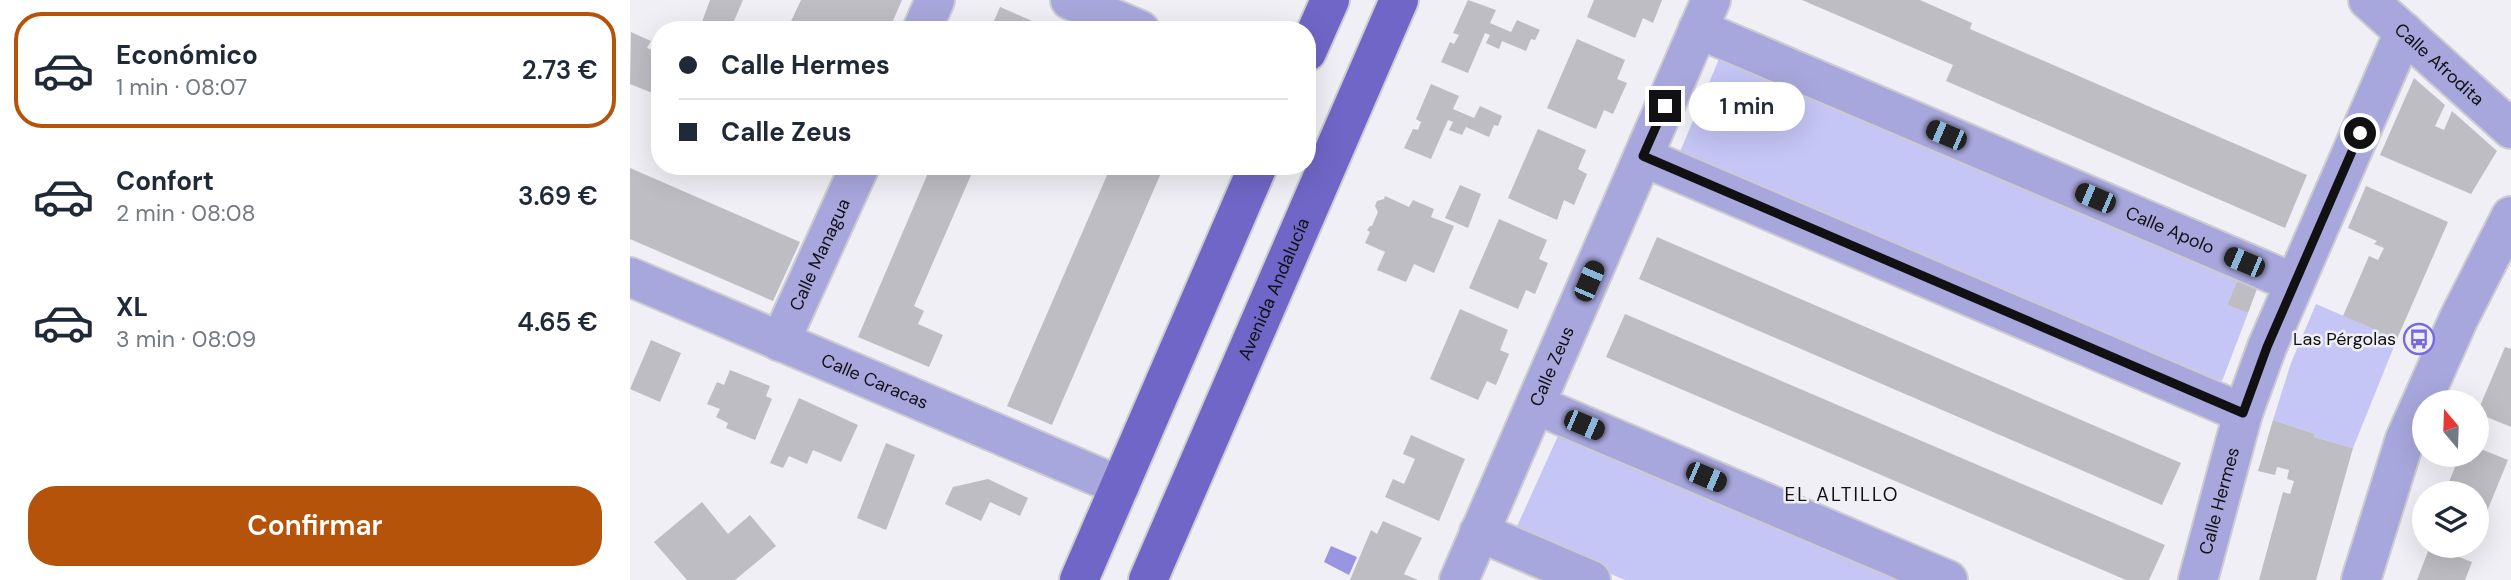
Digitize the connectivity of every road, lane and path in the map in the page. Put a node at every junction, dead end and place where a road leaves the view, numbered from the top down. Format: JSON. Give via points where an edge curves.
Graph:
{"nodes":[{"id":1,"x":935,"y":0,"type":"edge"},
{"id":2,"x":1070,"y":0,"type":"edge"},
{"id":3,"x":1330,"y":0,"type":"edge"},
{"id":4,"x":1399,"y":0,"type":"edge"},
{"id":5,"x":2368,"y":0,"type":"edge"},
{"id":6,"x":1704,"y":14,"type":"edge"},
{"id":7,"x":926,"y":21,"type":"edge"},
{"id":8,"x":1119,"y":21,"type":"edge"},
{"id":9,"x":1316,"y":32,"type":"edge"},
{"id":10,"x":2404,"y":33,"type":"junction"},
{"id":11,"x":2511,"y":129,"type":"edge"},
{"id":12,"x":1643,"y":156,"type":"junction"},
{"id":13,"x":856,"y":175,"type":"edge"},
{"id":14,"x":1254,"y":175,"type":"edge"},
{"id":15,"x":2511,"y":216,"type":"edge"},
{"id":16,"x":630,"y":276,"type":"edge"},
{"id":17,"x":2294,"y":283,"type":"junction"},
{"id":18,"x":780,"y":342,"type":"junction"},
{"id":19,"x":1536,"y":405,"type":"junction"},
{"id":20,"x":2243,"y":413,"type":"junction"},
{"id":21,"x":1120,"y":486,"type":"junction"},
{"id":22,"x":1479,"y":532,"type":"junction"},
{"id":23,"x":1079,"y":580,"type":"edge"},
{"id":24,"x":1148,"y":580,"type":"edge"},
{"id":25,"x":1459,"y":580,"type":"edge"},
{"id":26,"x":1591,"y":580,"type":"edge"},
{"id":27,"x":1948,"y":580,"type":"edge"},
{"id":28,"x":2198,"y":580,"type":"edge"},
{"id":29,"x":2361,"y":580,"type":"edge"}],
"edges":[{"from":1,"to":7,"type":"street"},
{"from":2,"to":8,"type":"street"},
{"from":3,"to":9,"type":"main road"},
{"from":4,"to":24,"type":"main road","name":"Avenida Andalucía"},
{"from":5,"to":10,"type":"street","name":"Calle Afrodita"},
{"from":6,"to":12,"type":"street","name":"Calle Zeus"},
{"from":6,"to":17,"type":"street","name":"Calle Apolo"},
{"from":10,"to":11,"type":"street","name":"Calle Afrodita"},
{"from":10,"to":17,"type":"street","name":"Calle Hermes"},
{"from":12,"to":19,"type":"street","name":"Calle Zeus"},
{"from":12,"to":20,"type":"street"},
{"from":13,"to":18,"type":"street","name":"Calle Managua"},
{"from":14,"to":21,"type":"main road"},
{"from":15,"to":29,"type":"street","via":[[2405,439]]},
{"from":16,"to":18,"type":"street","name":"Calle Caracas"},
{"from":17,"to":20,"type":"street","name":"Calle Hermes"},
{"from":18,"to":21,"type":"street","name":"Calle Caracas"},
{"from":19,"to":22,"type":"street","name":"Calle Zeus"},
{"from":19,"to":27,"type":"street"},
{"from":20,"to":28,"type":"street","name":"Calle Hermes"},
{"from":21,"to":23,"type":"main road"},
{"from":22,"to":25,"type":"street","name":"Calle Zeus"},
{"from":22,"to":26,"type":"street"}]}
